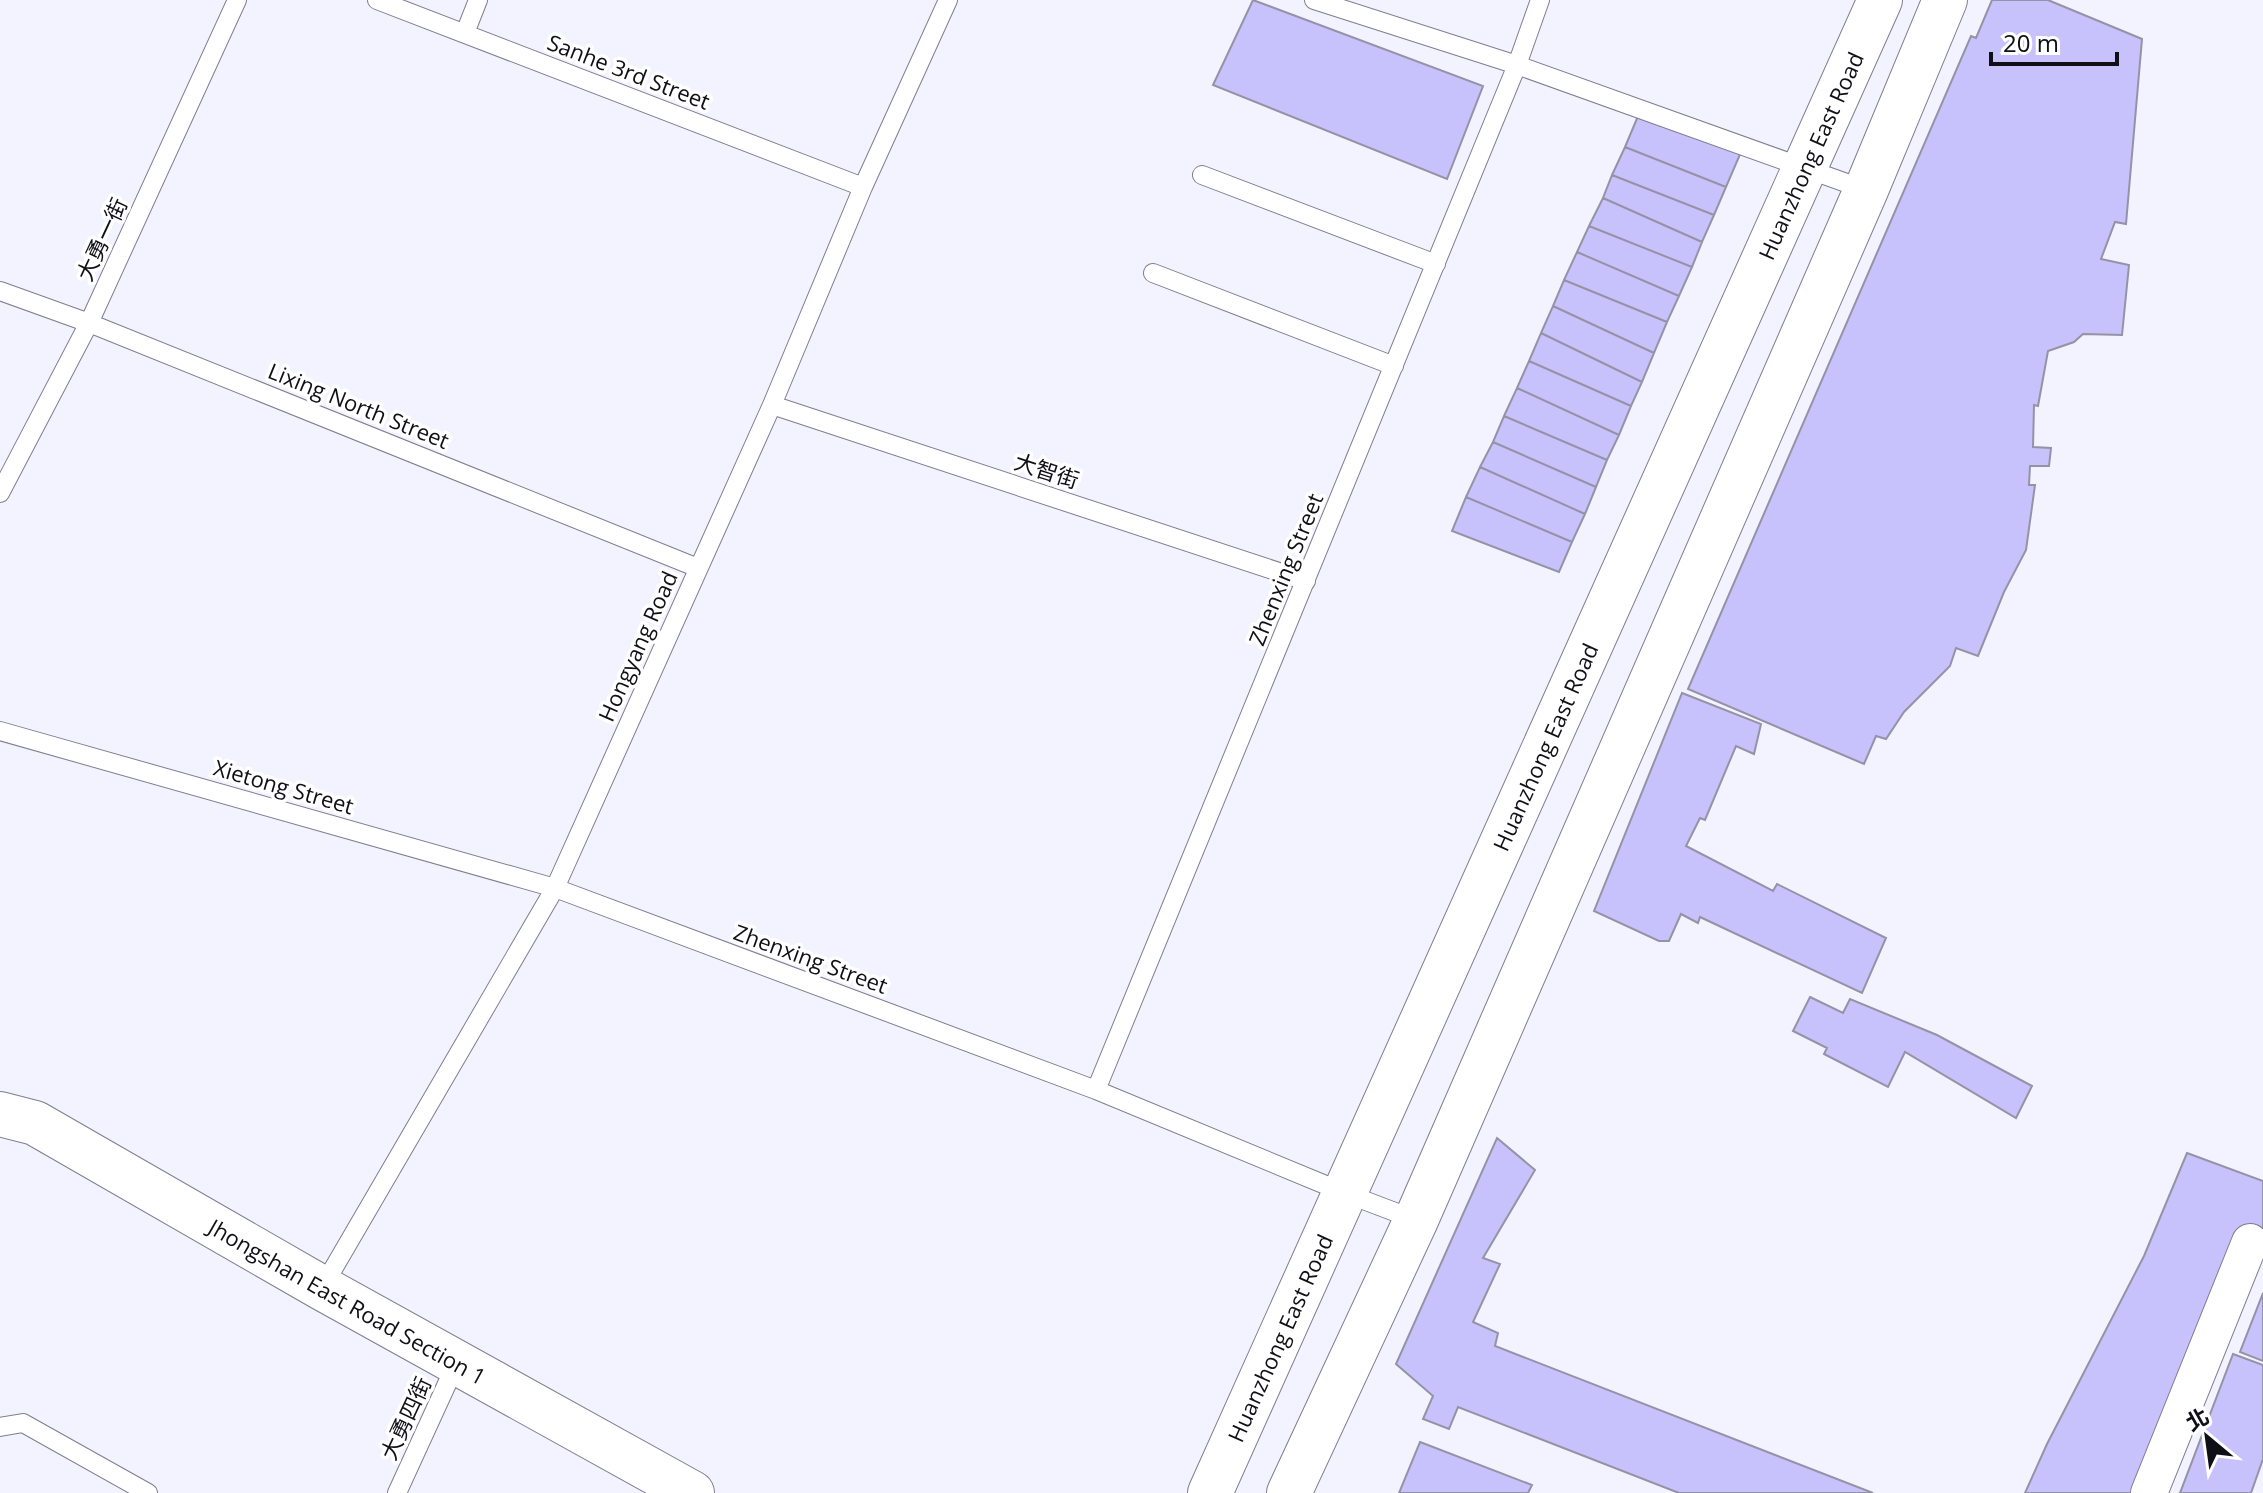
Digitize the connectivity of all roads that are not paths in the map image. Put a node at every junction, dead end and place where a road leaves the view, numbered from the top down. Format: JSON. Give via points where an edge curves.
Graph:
{"nodes":[{"id":1,"x":237,"y":0,"type":"edge"},
{"id":2,"x":377,"y":0,"type":"edge"},
{"id":3,"x":478,"y":0,"type":"edge"},
{"id":4,"x":948,"y":0,"type":"edge"},
{"id":5,"x":1314,"y":0,"type":"edge"},
{"id":6,"x":1540,"y":0,"type":"edge"},
{"id":7,"x":1880,"y":0,"type":"edge"},
{"id":8,"x":1945,"y":0,"type":"edge"},
{"id":9,"x":465,"y":33,"type":"junction"},
{"id":10,"x":1517,"y":65,"type":"junction"},
{"id":11,"x":1806,"y":168,"type":"junction"},
{"id":12,"x":1202,"y":175,"type":"dead end"},
{"id":13,"x":863,"y":187,"type":"junction"},
{"id":14,"x":1866,"y":190,"type":"junction"},
{"id":15,"x":1436,"y":264,"type":"junction"},
{"id":16,"x":1153,"y":273,"type":"dead end"},
{"id":17,"x":0,"y":291,"type":"edge"},
{"id":18,"x":89,"y":323,"type":"junction"},
{"id":19,"x":1394,"y":366,"type":"junction"},
{"id":20,"x":772,"y":405,"type":"junction"},
{"id":21,"x":0,"y":493,"type":"edge"},
{"id":22,"x":698,"y":568,"type":"junction"},
{"id":23,"x":1306,"y":581,"type":"junction"},
{"id":24,"x":0,"y":731,"type":"edge"},
{"id":25,"x":555,"y":888,"type":"junction"},
{"id":26,"x":1096,"y":1090,"type":"junction"},
{"id":27,"x":0,"y":1114,"type":"edge"},
{"id":28,"x":1345,"y":1193,"type":"junction"},
{"id":29,"x":1416,"y":1220,"type":"junction"},
{"id":30,"x":2250,"y":1242,"type":"dead end"},
{"id":31,"x":322,"y":1288,"type":"junction"},
{"id":32,"x":457,"y":1362,"type":"junction"},
{"id":33,"x":0,"y":1427,"type":"edge"},
{"id":34,"x":148,"y":1493,"type":"edge"},
{"id":35,"x":397,"y":1493,"type":"edge"},
{"id":36,"x":692,"y":1493,"type":"edge"},
{"id":37,"x":1210,"y":1493,"type":"edge"},
{"id":38,"x":1289,"y":1493,"type":"edge"},
{"id":39,"x":2149,"y":1493,"type":"edge"}],
"edges":[{"from":1,"to":18,"type":"lane","name":"大勇一街"},
{"from":2,"to":9,"type":"lane","name":"Sanhe 3rd Street"},
{"from":3,"to":9,"type":"lane"},
{"from":4,"to":13,"type":"lane","name":"Hongyang Road"},
{"from":5,"to":10,"type":"lane"},
{"from":6,"to":10,"type":"lane","name":"Zhenxing Street"},
{"from":7,"to":11,"type":"street","name":"Huanzhong East Road"},
{"from":8,"to":14,"type":"street"},
{"from":9,"to":13,"type":"lane","name":"Sanhe 3rd Street"},
{"from":10,"to":11,"type":"lane"},
{"from":10,"to":15,"type":"lane","name":"Zhenxing Street"},
{"from":11,"to":14,"type":"lane"},
{"from":11,"to":28,"type":"street","name":"Huanzhong East Road"},
{"from":12,"to":15,"type":"lane"},
{"from":13,"to":20,"type":"lane","name":"Hongyang Road"},
{"from":14,"to":29,"type":"street"},
{"from":15,"to":19,"type":"lane","name":"Zhenxing Street"},
{"from":16,"to":19,"type":"lane"},
{"from":17,"to":18,"type":"lane","name":"Lixing North Street"},
{"from":18,"to":21,"type":"lane","name":"大勇一街"},
{"from":18,"to":22,"type":"lane","name":"Lixing North Street"},
{"from":19,"to":23,"type":"lane","name":"Zhenxing Street"},
{"from":20,"to":22,"type":"lane","name":"Hongyang Road"},
{"from":20,"to":23,"type":"lane","name":"大智街"},
{"from":22,"to":25,"type":"lane","name":"Hongyang Road"},
{"from":23,"to":26,"type":"lane","name":"Zhenxing Street"},
{"from":24,"to":25,"type":"lane","name":"Xietong Street"},
{"from":25,"to":26,"type":"lane","name":"Zhenxing Street"},
{"from":25,"to":31,"type":"lane","name":"Hongyang Road"},
{"from":26,"to":28,"type":"lane","name":"Zhenxing Street"},
{"from":27,"to":31,"type":"street","name":"Jhongshan East Road Section 1","via":[[35,1123]]},
{"from":28,"to":29,"type":"lane","name":"Zhenxing Street"},
{"from":28,"to":37,"type":"street","name":"Huanzhong East Road"},
{"from":29,"to":38,"type":"street"},
{"from":30,"to":39,"type":"street"},
{"from":31,"to":32,"type":"street","name":"Jhongshan East Road Section 1"},
{"from":32,"to":35,"type":"lane","name":"大勇四街"},
{"from":32,"to":36,"type":"street","name":"Jhongshan East Road Section 1"},
{"from":33,"to":34,"type":"lane","via":[[23,1423]]}]}
